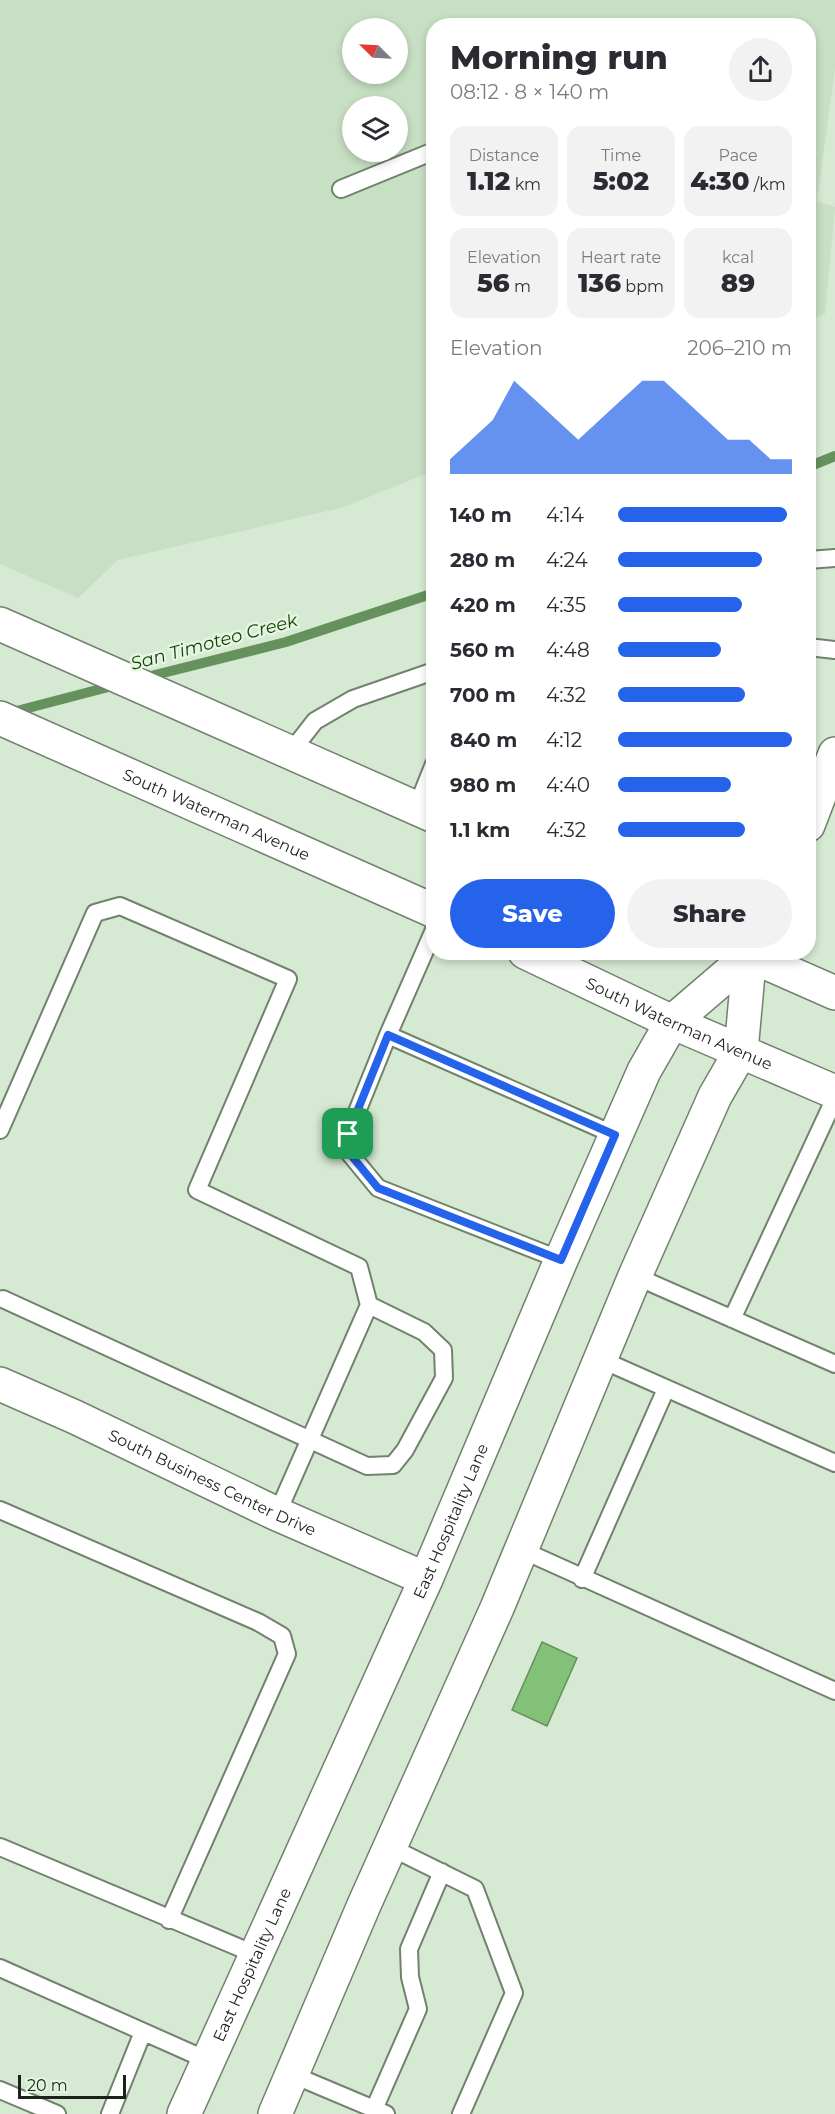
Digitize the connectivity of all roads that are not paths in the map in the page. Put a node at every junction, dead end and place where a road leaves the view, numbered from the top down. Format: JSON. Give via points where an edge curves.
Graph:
{"nodes":[{"id":1,"x":426,"y":154,"type":"edge"},
{"id":2,"x":340,"y":189,"type":"dead end"},
{"id":3,"x":835,"y":558,"type":"edge"},
{"id":4,"x":816,"y":559,"type":"edge"},
{"id":5,"x":0,"y":624,"type":"edge"},
{"id":6,"x":816,"y":648,"type":"edge"},
{"id":7,"x":835,"y":650,"type":"edge"},
{"id":8,"x":426,"y":674,"type":"edge"},
{"id":9,"x":0,"y":718,"type":"edge"},
{"id":10,"x":290,"y":753,"type":"junction"},
{"id":11,"x":835,"y":754,"type":"edge"},
{"id":12,"x":816,"y":804,"type":"edge"},
{"id":13,"x":425,"y":812,"type":"edge"},
{"id":14,"x":426,"y":907,"type":"edge"},
{"id":15,"x":426,"y":948,"type":"edge"},
{"id":16,"x":542,"y":960,"type":"edge"},
{"id":17,"x":740,"y":960,"type":"edge"},
{"id":18,"x":747,"y":960,"type":"edge"},
{"id":19,"x":761,"y":960,"type":"edge"},
{"id":20,"x":835,"y":993,"type":"edge"},
{"id":21,"x":672,"y":1022,"type":"junction"},
{"id":22,"x":388,"y":1035,"type":"junction"},
{"id":23,"x":741,"y":1051,"type":"junction"},
{"id":24,"x":835,"y":1092,"type":"edge"},
{"id":25,"x":835,"y":1098,"type":"edge"},
{"id":26,"x":0,"y":1130,"type":"edge"},
{"id":27,"x":615,"y":1135,"type":"junction"},
{"id":28,"x":561,"y":1260,"type":"junction"},
{"id":29,"x":635,"y":1276,"type":"junction"},
{"id":30,"x":1,"y":1301,"type":"edge"},
{"id":31,"x":369,"y":1305,"type":"junction"},
{"id":32,"x":732,"y":1319,"type":"junction"},
{"id":33,"x":600,"y":1359,"type":"junction"},
{"id":34,"x":835,"y":1364,"type":"edge"},
{"id":35,"x":0,"y":1384,"type":"edge"},
{"id":36,"x":666,"y":1389,"type":"junction"},
{"id":37,"x":312,"y":1441,"type":"junction"},
{"id":38,"x":835,"y":1462,"type":"edge"},
{"id":39,"x":0,"y":1510,"type":"edge"},
{"id":40,"x":277,"y":1514,"type":"junction"},
{"id":41,"x":522,"y":1550,"type":"junction"},
{"id":42,"x":426,"y":1579,"type":"junction"},
{"id":43,"x":582,"y":1579,"type":"junction"},
{"id":44,"x":835,"y":1691,"type":"edge"},
{"id":45,"x":0,"y":1847,"type":"edge"},
{"id":46,"x":390,"y":1847,"type":"junction"},
{"id":47,"x":442,"y":1872,"type":"junction"},
{"id":48,"x":169,"y":1920,"type":"junction"},
{"id":49,"x":257,"y":1955,"type":"junction"},
{"id":50,"x":0,"y":1968,"type":"edge"},
{"id":51,"x":143,"y":2032,"type":"junction"},
{"id":52,"x":208,"y":2061,"type":"junction"},
{"id":53,"x":291,"y":2074,"type":"junction"},
{"id":54,"x":0,"y":2090,"type":"edge"},
{"id":55,"x":377,"y":2112,"type":"edge"},
{"id":56,"x":57,"y":2114,"type":"edge"},
{"id":57,"x":110,"y":2114,"type":"edge"},
{"id":58,"x":184,"y":2114,"type":"edge"},
{"id":59,"x":275,"y":2114,"type":"edge"},
{"id":60,"x":461,"y":2114,"type":"edge"}],
"edges":[{"from":1,"to":2,"type":"lane"},
{"from":3,"to":4,"type":"lane"},
{"from":5,"to":10,"type":"main road"},
{"from":6,"to":7,"type":"lane"},
{"from":8,"to":10,"type":"lane","via":[[353,699],[315,720]]},
{"from":9,"to":14,"type":"main road","name":"South Waterman Avenue"},
{"from":10,"to":13,"type":"main road"},
{"from":11,"to":12,"type":"main road"},
{"from":15,"to":22,"type":"lane"},
{"from":16,"to":21,"type":"main road","name":"South Waterman Avenue"},
{"from":17,"to":21,"type":"main road","name":"East Hospitality Lane"},
{"from":18,"to":23,"type":"main road"},
{"from":19,"to":20,"type":"main road"},
{"from":21,"to":23,"type":"main road","name":"South Waterman Avenue"},
{"from":21,"to":27,"type":"main road","name":"East Hospitality Lane"},
{"from":22,"to":27,"type":"lane"},
{"from":22,"to":28,"type":"lane","via":[[348,1134],[350,1154],[378,1188]]},
{"from":23,"to":24,"type":"main road","name":"South Waterman Avenue"},
{"from":23,"to":29,"type":"main road","via":[[715,1096]]},
{"from":25,"to":32,"type":"lane"},
{"from":26,"to":31,"type":"lane","via":[[95,914],[120,906],[288,978],[196,1190],[359,1268]]},
{"from":27,"to":28,"type":"main road","name":"East Hospitality Lane"},
{"from":28,"to":42,"type":"main road","name":"East Hospitality Lane"},
{"from":29,"to":32,"type":"lane"},
{"from":29,"to":33,"type":"main road"},
{"from":30,"to":37,"type":"lane"},
{"from":31,"to":37,"type":"lane"},
{"from":31,"to":37,"type":"lane","via":[[424,1332],[443,1350],[444,1378],[393,1465],[367,1466]]},
{"from":32,"to":34,"type":"lane"},
{"from":33,"to":36,"type":"lane"},
{"from":33,"to":41,"type":"main road"},
{"from":35,"to":40,"type":"main road","name":"South Business Center Drive"},
{"from":36,"to":38,"type":"lane"},
{"from":36,"to":43,"type":"lane"},
{"from":37,"to":40,"type":"lane"},
{"from":39,"to":48,"type":"lane","via":[[282,1636],[287,1654]]},
{"from":40,"to":42,"type":"main road","name":"South Business Center Drive"},
{"from":41,"to":43,"type":"lane"},
{"from":41,"to":46,"type":"main road"},
{"from":42,"to":49,"type":"main road","name":"East Hospitality Lane"},
{"from":43,"to":44,"type":"lane"},
{"from":45,"to":48,"type":"lane"},
{"from":46,"to":47,"type":"lane"},
{"from":46,"to":53,"type":"main road"},
{"from":47,"to":55,"type":"lane","via":[[409,1949],[410,1977],[418,2009]]},
{"from":47,"to":60,"type":"lane","via":[[475,1889],[514,1993]]},
{"from":48,"to":49,"type":"lane"},
{"from":49,"to":52,"type":"main road","name":"East Hospitality Lane"},
{"from":50,"to":51,"type":"lane"},
{"from":51,"to":52,"type":"lane"},
{"from":51,"to":57,"type":"lane"},
{"from":52,"to":58,"type":"main road","name":"East Hospitality Lane"},
{"from":53,"to":55,"type":"lane"},
{"from":53,"to":59,"type":"main road"},
{"from":54,"to":56,"type":"lane"}]}
